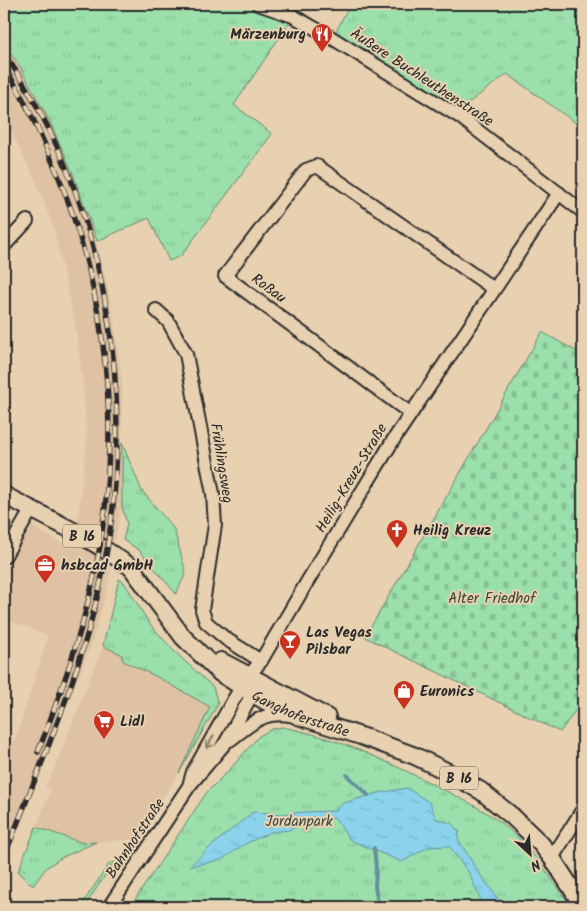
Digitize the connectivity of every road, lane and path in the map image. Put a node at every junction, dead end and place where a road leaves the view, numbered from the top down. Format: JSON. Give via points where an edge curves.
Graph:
{"nodes":[{"id":1,"x":258,"y":4,"type":"edge"},
{"id":2,"x":560,"y":193,"type":"junction"},
{"id":3,"x":583,"y":212,"type":"edge"},
{"id":4,"x":27,"y":221,"type":"dead end"},
{"id":5,"x":4,"y":246,"type":"edge"},
{"id":6,"x":494,"y":289,"type":"junction"},
{"id":7,"x":156,"y":310,"type":"dead end"},
{"id":8,"x":410,"y":414,"type":"junction"},
{"id":9,"x":4,"y":495,"type":"edge"},
{"id":10,"x":30,"y":510,"type":"junction"},
{"id":11,"x":4,"y":557,"type":"edge"},
{"id":12,"x":254,"y":678,"type":"junction"},
{"id":13,"x":298,"y":716,"type":"junction"},
{"id":14,"x":361,"y":736,"type":"junction"},
{"id":15,"x":226,"y":742,"type":"junction"},
{"id":16,"x":189,"y":786,"type":"junction"},
{"id":17,"x":583,"y":809,"type":"edge"},
{"id":18,"x":552,"y":858,"type":"junction"},
{"id":19,"x":583,"y":906,"type":"edge"},
{"id":20,"x":108,"y":907,"type":"edge"}],
"edges":[{"from":1,"to":2,"type":"street","name":"Äußere Buchleuthenstraße","via":[[293,16],[460,117]]},
{"from":2,"to":3,"type":"street","name":"Äußere Buchleuthenstraße"},
{"from":2,"to":6,"type":"street","name":"Heilig-Kreuz-Straße"},
{"from":4,"to":5,"type":"street"},
{"from":6,"to":8,"type":"street","name":"Heilig-Kreuz-Straße"},
{"from":6,"to":8,"type":"street","name":"Roßau","via":[[317,166],[306,170],[225,276]]},
{"from":7,"to":12,"type":"street","name":"Frühlingsweg","via":[[168,321],[186,354],[214,494],[214,525],[202,610],[206,622],[226,640]]},
{"from":8,"to":12,"type":"street","name":"Heilig-Kreuz-Straße","via":[[312,574]]},
{"from":9,"to":10,"type":"main road","number":"B 16"},
{"from":10,"to":11,"type":"street"},
{"from":10,"to":12,"type":"main road","number":"B 16","via":[[81,535],[131,568],[183,637],[220,673]]},
{"from":12,"to":13,"type":"main road","name":"Ganghoferstraße","number":"B 16"},
{"from":12,"to":14,"type":"main road","name":"Ganghoferstraße","number":"B 16"},
{"from":12,"to":15,"type":"street","name":"Bahnhofstraße"},
{"from":12,"to":16,"type":"street","name":"Bahnhofstraße","one_way":true,"via":[[193,772]]},
{"from":13,"to":14,"type":"main road","name":"Ganghoferstraße","number":"B 16"},
{"from":13,"to":15,"type":"street","name":"Bahnhofstraße","via":[[276,713],[265,716]]},
{"from":14,"to":18,"type":"main road","name":"Ganghoferstraße","number":"B 16","via":[[415,756],[481,790],[512,816]]},
{"from":15,"to":16,"type":"street","name":"Bahnhofstraße"},
{"from":16,"to":20,"type":"street","name":"Bahnhofstraße"},
{"from":17,"to":18,"type":"street"},
{"from":18,"to":19,"type":"main road","name":"Ganghoferstraße","number":"B 16"}]}
